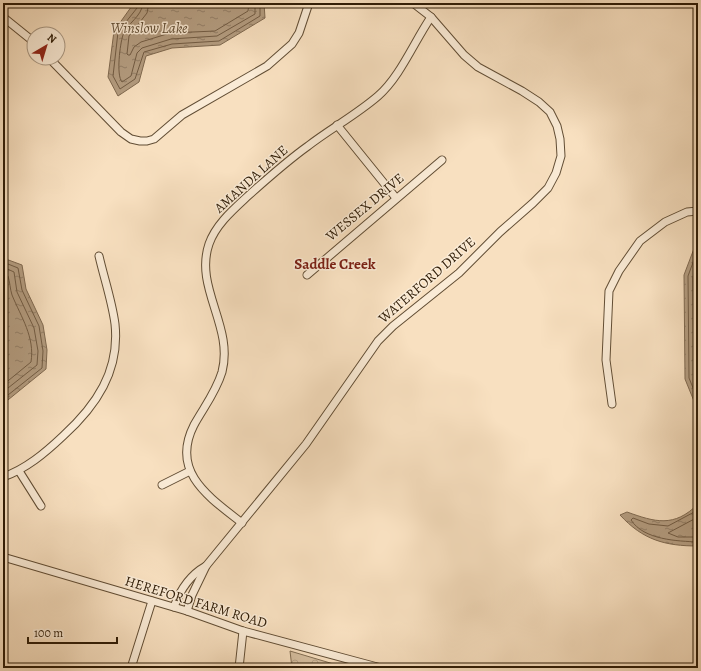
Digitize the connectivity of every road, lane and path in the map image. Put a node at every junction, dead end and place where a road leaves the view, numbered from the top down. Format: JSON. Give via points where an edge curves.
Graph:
{"nodes":[{"id":1,"x":309,"y":3,"type":"edge"},
{"id":2,"x":413,"y":3,"type":"edge"},
{"id":3,"x":3,"y":17,"type":"edge"},
{"id":4,"x":431,"y":17,"type":"junction"},
{"id":5,"x":26,"y":36,"type":"edge"},
{"id":6,"x":56,"y":66,"type":"edge"},
{"id":7,"x":337,"y":125,"type":"junction"},
{"id":8,"x":442,"y":160,"type":"dead end"},
{"id":9,"x":396,"y":198,"type":"junction"},
{"id":10,"x":698,"y":211,"type":"edge"},
{"id":11,"x":98,"y":256,"type":"dead end"},
{"id":12,"x":306,"y":275,"type":"dead end"},
{"id":13,"x":612,"y":404,"type":"dead end"},
{"id":14,"x":19,"y":471,"type":"junction"},
{"id":15,"x":190,"y":472,"type":"junction"},
{"id":16,"x":3,"y":477,"type":"edge"},
{"id":17,"x":162,"y":485,"type":"dead end"},
{"id":18,"x":41,"y":506,"type":"dead end"},
{"id":19,"x":242,"y":522,"type":"junction"},
{"id":20,"x":3,"y":557,"type":"edge"},
{"id":21,"x":206,"y":566,"type":"junction"},
{"id":22,"x":190,"y":578,"type":"junction"},
{"id":23,"x":198,"y":583,"type":"junction"},
{"id":24,"x":152,"y":601,"type":"junction"},
{"id":25,"x":174,"y":607,"type":"junction"},
{"id":26,"x":187,"y":611,"type":"junction"},
{"id":27,"x":243,"y":631,"type":"junction"},
{"id":28,"x":131,"y":668,"type":"edge"},
{"id":29,"x":239,"y":668,"type":"edge"},
{"id":30,"x":381,"y":668,"type":"edge"}],
"edges":[{"from":1,"to":6,"type":"street","via":[[299,33],[280,56],[182,115],[154,139],[147,141],[131,138],[121,132]]},
{"from":2,"to":4,"type":"street","name":"WATERFORD DRIVE"},
{"from":3,"to":5,"type":"street"},
{"from":4,"to":7,"type":"street","name":"AMANDA LANE","via":[[391,82],[379,96]]},
{"from":4,"to":19,"type":"street","name":"WATERFORD DRIVE","via":[[478,67],[522,91],[550,112],[560,139],[561,156],[556,173],[548,188],[459,273],[378,341],[306,444]]},
{"from":7,"to":9,"type":"street"},
{"from":7,"to":15,"type":"street","name":"AMANDA LANE","via":[[237,206],[214,232],[208,245],[208,288],[220,322],[224,354],[218,384],[188,440],[187,463]]},
{"from":8,"to":9,"type":"street","name":"WESSEX DRIVE"},
{"from":9,"to":12,"type":"street","name":"WESSEX DRIVE"},
{"from":10,"to":13,"type":"street","via":[[687,212],[665,222],[640,241],[618,271],[609,291],[606,360]]},
{"from":11,"to":14,"type":"street","via":[[115,324],[115,343],[108,376],[94,404],[82,418],[50,448]]},
{"from":14,"to":16,"type":"street"},
{"from":14,"to":18,"type":"street"},
{"from":15,"to":17,"type":"street"},
{"from":15,"to":19,"type":"street","name":"AMANDA LANE","via":[[203,491]]},
{"from":19,"to":21,"type":"street","name":"WATERFORD DRIVE"},
{"from":20,"to":24,"type":"street","name":"HEREFORD FARM ROAD"},
{"from":21,"to":22,"type":"street","name":"WATERFORD DRIVE"},
{"from":21,"to":23,"type":"street","name":"WATERFORD DRIVE"},
{"from":22,"to":23,"type":"street"},
{"from":22,"to":25,"type":"street","name":"WATERFORD DRIVE"},
{"from":23,"to":26,"type":"street","name":"WATERFORD DRIVE"},
{"from":24,"to":25,"type":"street","name":"HEREFORD FARM ROAD"},
{"from":24,"to":28,"type":"street"},
{"from":25,"to":26,"type":"street","name":"HEREFORD FARM ROAD"},
{"from":26,"to":27,"type":"street","name":"HEREFORD FARM ROAD"},
{"from":27,"to":29,"type":"street"},
{"from":27,"to":30,"type":"street","name":"HEREFORD FARM ROAD"}]}
